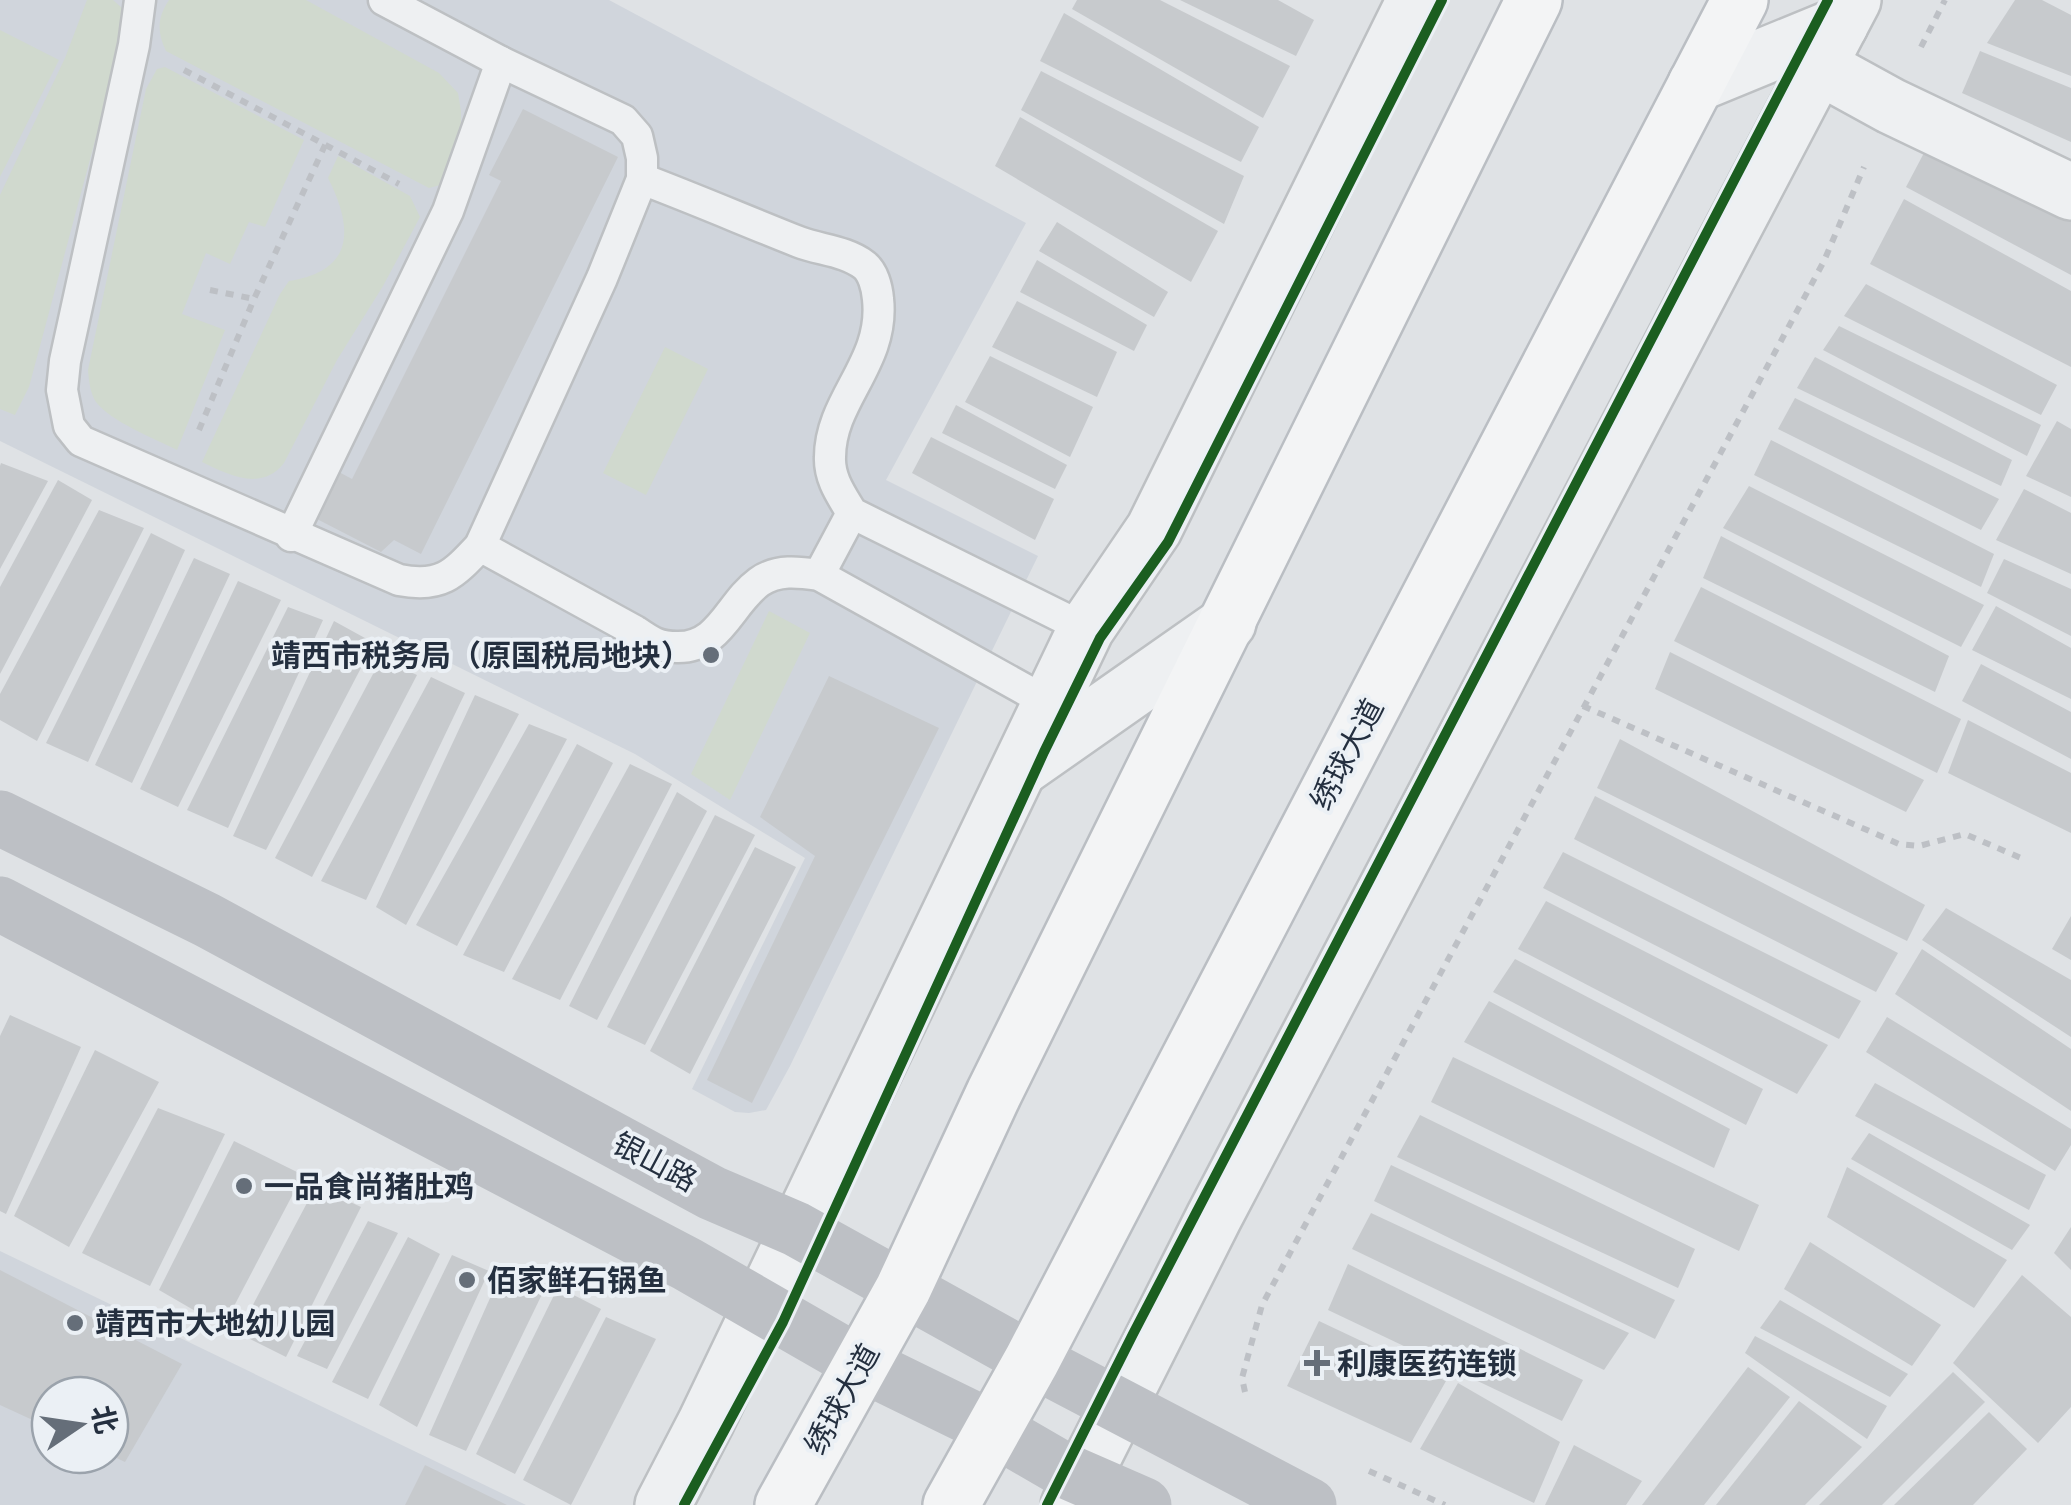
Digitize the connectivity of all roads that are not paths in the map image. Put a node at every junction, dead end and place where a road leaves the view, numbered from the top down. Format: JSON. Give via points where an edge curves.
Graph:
{"nodes":[{"id":1,"x":140,"y":0,"type":"edge"},
{"id":2,"x":384,"y":0,"type":"edge"},
{"id":3,"x":1416,"y":0,"type":"edge"},
{"id":4,"x":1534,"y":0,"type":"edge"},
{"id":5,"x":1740,"y":0,"type":"edge"},
{"id":6,"x":1838,"y":31,"type":"edge"},
{"id":7,"x":502,"y":62,"type":"junction"},
{"id":8,"x":1696,"y":84,"type":"junction"},
{"id":9,"x":642,"y":179,"type":"junction"},
{"id":10,"x":2071,"y":192,"type":"edge"},
{"id":11,"x":852,"y":514,"type":"junction"},
{"id":12,"x":291,"y":536,"type":"junction"},
{"id":13,"x":480,"y":546,"type":"junction"},
{"id":14,"x":819,"y":575,"type":"junction"},
{"id":15,"x":1228,"y":623,"type":"junction"},
{"id":16,"x":1086,"y":629,"type":"junction"},
{"id":17,"x":1051,"y":704,"type":"junction"},
{"id":18,"x":1019,"y":770,"type":"junction"},
{"id":19,"x":0,"y":818,"type":"edge"},
{"id":20,"x":0,"y":904,"type":"edge"},
{"id":21,"x":796,"y":1230,"type":"junction"},
{"id":22,"x":904,"y":1289,"type":"junction"},
{"id":23,"x":759,"y":1308,"type":"junction"},
{"id":24,"x":1032,"y":1360,"type":"junction"},
{"id":25,"x":862,"y":1364,"type":"junction"},
{"id":26,"x":1120,"y":1404,"type":"junction"},
{"id":27,"x":992,"y":1428,"type":"junction"},
{"id":28,"x":1077,"y":1491,"type":"edge"},
{"id":29,"x":663,"y":1505,"type":"edge"},
{"id":30,"x":783,"y":1505,"type":"edge"},
{"id":31,"x":951,"y":1505,"type":"edge"},
{"id":32,"x":1144,"y":1505,"type":"edge"},
{"id":33,"x":1309,"y":1505,"type":"edge"}],
"edges":[{"from":1,"to":12,"type":"lane","via":[[65,361],[69,426],[81,441]]},
{"from":2,"to":7,"type":"lane"},
{"from":3,"to":16,"type":"street","via":[[1154,529]]},
{"from":4,"to":15,"type":"main road","name":"绣球大道"},
{"from":5,"to":8,"type":"main road","name":"绣球大道"},
{"from":6,"to":8,"type":"street"},
{"from":6,"to":10,"type":"street","via":[[1891,106]]},
{"from":6,"to":26,"type":"street"},
{"from":7,"to":9,"type":"lane","via":[[623,120],[637,136]]},
{"from":7,"to":12,"type":"lane","via":[[448,212]]},
{"from":8,"to":24,"type":"main road","name":"绣球大道"},
{"from":9,"to":11,"type":"lane","via":[[868,267],[881,322],[836,423],[829,459]]},
{"from":9,"to":13,"type":"lane"},
{"from":11,"to":14,"type":"lane"},
{"from":11,"to":16,"type":"lane"},
{"from":12,"to":13,"type":"lane","via":[[423,584],[460,568]]},
{"from":13,"to":14,"type":"lane","via":[[656,646],[691,647],[715,634],[761,580],[788,571]]},
{"from":14,"to":17,"type":"lane"},
{"from":15,"to":18,"type":"street"},
{"from":15,"to":22,"type":"main road","name":"绣球大道"},
{"from":16,"to":17,"type":"street"},
{"from":17,"to":18,"type":"street"},
{"from":18,"to":21,"type":"street"},
{"from":19,"to":21,"type":"main road","name":"银山路","via":[[207,920],[712,1193]]},
{"from":20,"to":23,"type":"main road","via":[[687,1264]]},
{"from":21,"to":22,"type":"main road","name":"银山路"},
{"from":21,"to":23,"type":"street"},
{"from":22,"to":24,"type":"main road","name":"银山路"},
{"from":22,"to":25,"type":"main road","name":"绣球大道"},
{"from":23,"to":25,"type":"main road"},
{"from":23,"to":29,"type":"street"},
{"from":24,"to":26,"type":"main road","name":"银山路"},
{"from":24,"to":27,"type":"main road","name":"绣球大道"},
{"from":25,"to":27,"type":"main road"},
{"from":25,"to":30,"type":"main road","name":"绣球大道"},
{"from":26,"to":28,"type":"street"},
{"from":26,"to":33,"type":"main road","name":"银山路"},
{"from":27,"to":28,"type":"main road","via":[[1066,1471]]},
{"from":27,"to":31,"type":"main road","name":"绣球大道"},
{"from":28,"to":32,"type":"main road"}]}
